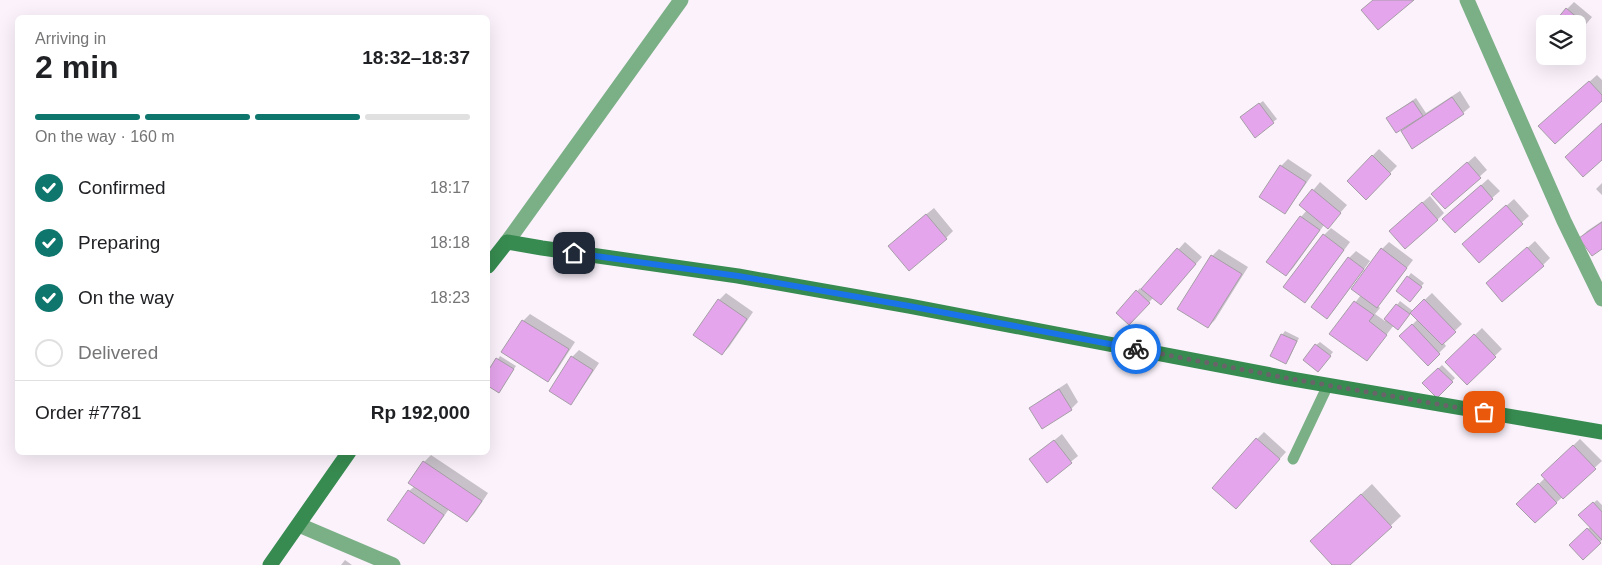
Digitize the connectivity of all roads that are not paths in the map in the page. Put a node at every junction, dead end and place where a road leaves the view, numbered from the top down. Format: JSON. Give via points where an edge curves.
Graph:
{"nodes":[{"id":1,"x":681,"y":0,"type":"edge"},
{"id":2,"x":1467,"y":0,"type":"edge"},
{"id":3,"x":507,"y":242,"type":"junction"},
{"id":4,"x":490,"y":263,"type":"edge"},
{"id":5,"x":1602,"y":299,"type":"edge"},
{"id":6,"x":1328,"y":385,"type":"junction"},
{"id":7,"x":1602,"y":432,"type":"edge"},
{"id":8,"x":347,"y":455,"type":"edge"},
{"id":9,"x":1293,"y":459,"type":"dead end"},
{"id":10,"x":299,"y":525,"type":"junction"},
{"id":11,"x":270,"y":565,"type":"edge"},
{"id":12,"x":393,"y":565,"type":"edge"}],
"edges":[{"from":1,"to":3,"type":"street"},
{"from":2,"to":5,"type":"street","via":[[1564,221]]},
{"from":3,"to":4,"type":"street"},
{"from":3,"to":6,"type":"street","via":[[738,276]]},
{"from":6,"to":7,"type":"street"},
{"from":6,"to":9,"type":"lane"},
{"from":8,"to":10,"type":"street"},
{"from":10,"to":11,"type":"street"},
{"from":10,"to":12,"type":"street"}]}
